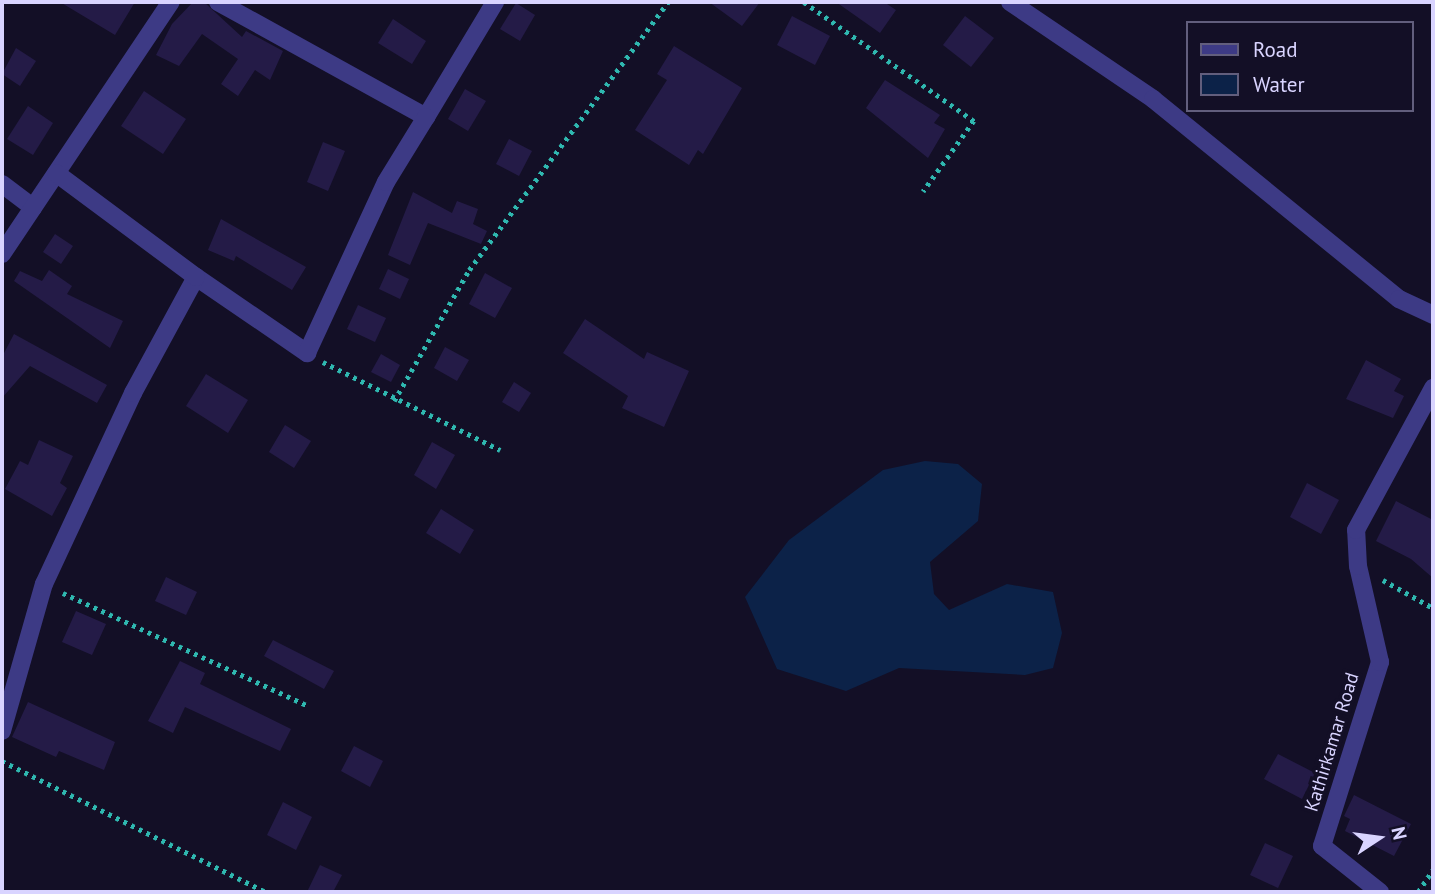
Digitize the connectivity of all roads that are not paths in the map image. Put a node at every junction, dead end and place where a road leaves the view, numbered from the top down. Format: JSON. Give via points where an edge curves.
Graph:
{"nodes":[{"id":1,"x":171,"y":2,"type":"edge"},
{"id":2,"x":218,"y":2,"type":"edge"},
{"id":3,"x":495,"y":2,"type":"edge"},
{"id":4,"x":1010,"y":2,"type":"edge"},
{"id":5,"x":426,"y":117,"type":"junction"},
{"id":6,"x":56,"y":173,"type":"junction"},
{"id":7,"x":2,"y":184,"type":"edge"},
{"id":8,"x":33,"y":207,"type":"junction"},
{"id":9,"x":2,"y":254,"type":"edge"},
{"id":10,"x":196,"y":277,"type":"junction"},
{"id":11,"x":1433,"y":315,"type":"edge"},
{"id":12,"x":1433,"y":388,"type":"edge"},
{"id":13,"x":2,"y":732,"type":"edge"},
{"id":14,"x":1380,"y":892,"type":"edge"}],
"edges":[{"from":1,"to":6,"type":"street"},
{"from":2,"to":5,"type":"street"},
{"from":3,"to":5,"type":"street"},
{"from":4,"to":11,"type":"street","via":[[1153,99],[1399,299]]},
{"from":5,"to":10,"type":"street","via":[[386,182],[307,354]]},
{"from":6,"to":8,"type":"street"},
{"from":6,"to":10,"type":"street"},
{"from":7,"to":8,"type":"street"},
{"from":8,"to":9,"type":"street"},
{"from":10,"to":13,"type":"street","via":[[133,393],[44,584]]},
{"from":12,"to":14,"type":"street","name":"Kathirkamar Road","via":[[1356,530],[1357,566],[1380,662],[1322,846]]}]}
